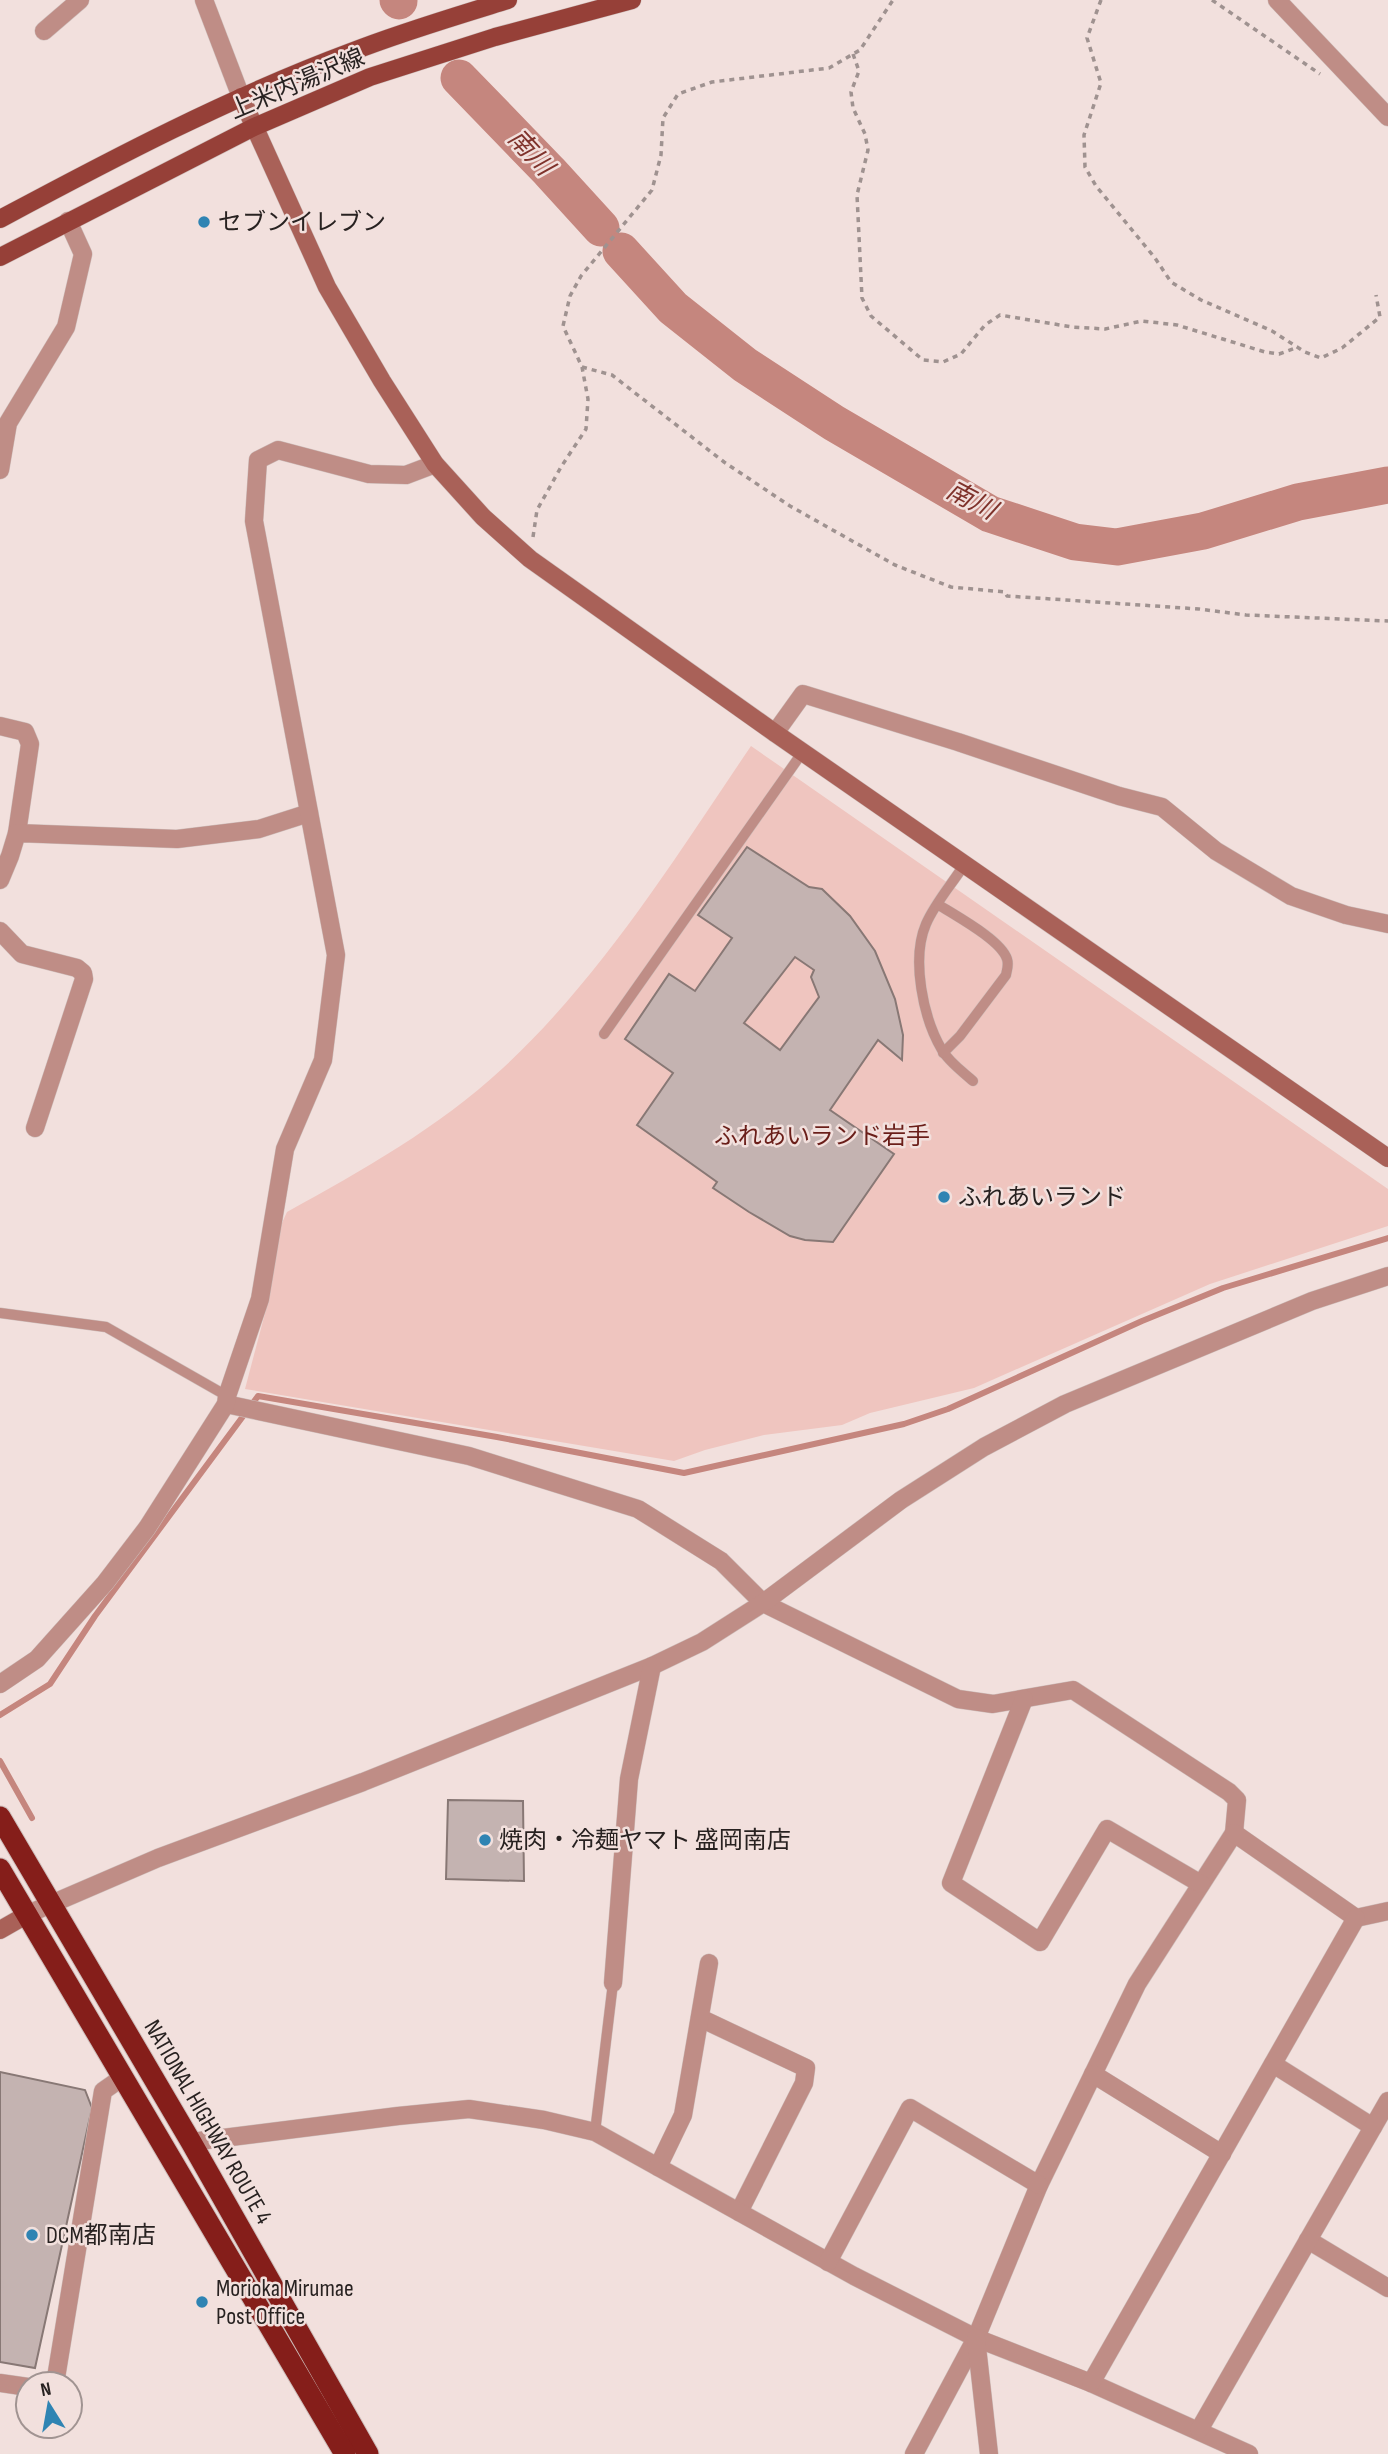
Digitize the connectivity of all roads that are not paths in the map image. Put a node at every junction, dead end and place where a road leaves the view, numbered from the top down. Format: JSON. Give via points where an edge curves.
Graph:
{"nodes":[{"id":1,"x":80,"y":0,"type":"edge"},
{"id":2,"x":204,"y":0,"type":"edge"},
{"id":3,"x":508,"y":0,"type":"edge"},
{"id":4,"x":632,"y":0,"type":"edge"},
{"id":5,"x":1277,"y":0,"type":"edge"},
{"id":6,"x":44,"y":31,"type":"dead end"},
{"id":7,"x":241,"y":97,"type":"junction"},
{"id":8,"x":1388,"y":117,"type":"edge"},
{"id":9,"x":254,"y":127,"type":"junction"},
{"id":10,"x":0,"y":219,"type":"edge"},
{"id":11,"x":68,"y":221,"type":"junction"},
{"id":12,"x":0,"y":257,"type":"edge"},
{"id":13,"x":435,"y":464,"type":"junction"},
{"id":14,"x":0,"y":470,"type":"edge"},
{"id":15,"x":0,"y":726,"type":"edge"},
{"id":16,"x":775,"y":733,"type":"junction"},
{"id":17,"x":803,"y":752,"type":"junction"},
{"id":18,"x":309,"y":813,"type":"junction"},
{"id":19,"x":17,"y":833,"type":"junction"},
{"id":20,"x":964,"y":864,"type":"junction"},
{"id":21,"x":0,"y":880,"type":"edge"},
{"id":22,"x":939,"y":905,"type":"junction"},
{"id":23,"x":1388,"y":924,"type":"edge"},
{"id":24,"x":0,"y":931,"type":"edge"},
{"id":25,"x":604,"y":1034,"type":"dead end"},
{"id":26,"x":943,"y":1053,"type":"junction"},
{"id":27,"x":973,"y":1081,"type":"dead end"},
{"id":28,"x":35,"y":1128,"type":"dead end"},
{"id":29,"x":1388,"y":1158,"type":"edge"},
{"id":30,"x":1388,"y":1276,"type":"edge"},
{"id":31,"x":0,"y":1313,"type":"edge"},
{"id":32,"x":229,"y":1402,"type":"junction"},
{"id":33,"x":763,"y":1603,"type":"junction"},
{"id":34,"x":652,"y":1666,"type":"junction"},
{"id":35,"x":0,"y":1684,"type":"edge"},
{"id":36,"x":1024,"y":1699,"type":"junction"},
{"id":37,"x":0,"y":1817,"type":"edge"},
{"id":38,"x":1234,"y":1832,"type":"junction"},
{"id":39,"x":0,"y":1869,"type":"edge"},
{"id":40,"x":1201,"y":1884,"type":"junction"},
{"id":41,"x":51,"y":1903,"type":"junction"},
{"id":42,"x":1388,"y":1911,"type":"edge"},
{"id":43,"x":28,"y":1914,"type":"junction"},
{"id":44,"x":1356,"y":1918,"type":"junction"},
{"id":45,"x":0,"y":1930,"type":"edge"},
{"id":46,"x":709,"y":1963,"type":"dead end"},
{"id":47,"x":613,"y":1983,"type":"joint"},
{"id":48,"x":700,"y":2018,"type":"junction"},
{"id":49,"x":1273,"y":2064,"type":"junction"},
{"id":50,"x":1094,"y":2074,"type":"junction"},
{"id":51,"x":123,"y":2077,"type":"junction"},
{"id":52,"x":1388,"y":2101,"type":"edge"},
{"id":53,"x":1373,"y":2127,"type":"junction"},
{"id":54,"x":595,"y":2132,"type":"junction"},
{"id":55,"x":191,"y":2142,"type":"junction"},
{"id":56,"x":1222,"y":2154,"type":"junction"},
{"id":57,"x":658,"y":2167,"type":"junction"},
{"id":58,"x":1039,"y":2186,"type":"junction"},
{"id":59,"x":739,"y":2212,"type":"junction"},
{"id":60,"x":1308,"y":2240,"type":"junction"},
{"id":61,"x":828,"y":2262,"type":"junction"},
{"id":62,"x":1388,"y":2288,"type":"edge"},
{"id":63,"x":976,"y":2338,"type":"junction"},
{"id":64,"x":57,"y":2370,"type":"edge"},
{"id":65,"x":1091,"y":2383,"type":"junction"},
{"id":66,"x":1199,"y":2430,"type":"junction"},
{"id":67,"x":345,"y":2454,"type":"edge"},
{"id":68,"x":368,"y":2454,"type":"edge"},
{"id":69,"x":914,"y":2454,"type":"edge"},
{"id":70,"x":989,"y":2454,"type":"edge"},
{"id":71,"x":1249,"y":2454,"type":"edge"}],
"edges":[{"from":1,"to":6,"type":"street"},
{"from":2,"to":7,"type":"street"},
{"from":3,"to":7,"type":"main road","name":"上米内湯沢線","via":[[352,51]]},
{"from":4,"to":9,"type":"main road","name":"上米内湯沢線","via":[[495,37],[370,78]]},
{"from":5,"to":8,"type":"street"},
{"from":7,"to":9,"type":"street"},
{"from":7,"to":10,"type":"main road","name":"上米内湯沢線"},
{"from":9,"to":11,"type":"main road","name":"上米内湯沢線"},
{"from":9,"to":13,"type":"street","via":[[327,286]]},
{"from":11,"to":12,"type":"main road","name":"上米内湯沢線"},
{"from":11,"to":14,"type":"street","via":[[83,254],[66,327],[8,423]]},
{"from":13,"to":16,"type":"street","via":[[483,517],[530,559]]},
{"from":13,"to":18,"type":"street","via":[[407,475],[369,474],[278,450],[258,460],[254,521]]},
{"from":15,"to":19,"type":"street","via":[[25,732],[30,744]]},
{"from":16,"to":17,"type":"street"},
{"from":16,"to":23,"type":"street","via":[[803,694],[958,742],[1163,807],[1216,851],[1291,896]]},
{"from":17,"to":20,"type":"street"},
{"from":17,"to":25,"type":"lane"},
{"from":18,"to":19,"type":"street","via":[[259,829],[177,839]]},
{"from":18,"to":32,"type":"street","via":[[336,955],[323,1060],[285,1149],[260,1299]]},
{"from":19,"to":21,"type":"street"},
{"from":20,"to":22,"type":"lane"},
{"from":20,"to":29,"type":"street"},
{"from":22,"to":26,"type":"lane","via":[[926,925],[919,956],[927,1014]]},
{"from":22,"to":26,"type":"lane","via":[[1000,946],[1009,964],[1006,975]]},
{"from":24,"to":28,"type":"street","via":[[22,954],[83,973]]},
{"from":26,"to":27,"type":"lane"},
{"from":30,"to":33,"type":"street","via":[[1312,1301],[1065,1404],[984,1447],[901,1500]]},
{"from":31,"to":32,"type":"lane","via":[[106,1327]]},
{"from":32,"to":33,"type":"street","via":[[469,1456],[638,1509],[722,1561]]},
{"from":32,"to":35,"type":"street","via":[[147,1528],[105,1583],[37,1659]]},
{"from":33,"to":34,"type":"street","via":[[702,1642]]},
{"from":33,"to":36,"type":"street","via":[[958,1699],[993,1704]]},
{"from":34,"to":41,"type":"street"},
{"from":34,"to":47,"type":"street","via":[[629,1779]]},
{"from":36,"to":38,"type":"street","via":[[1073,1690],[1229,1792],[1237,1800]]},
{"from":36,"to":40,"type":"street","via":[[951,1883],[1040,1942],[1107,1829]]},
{"from":37,"to":41,"type":"highway","name":"NATIONAL HIGHWAY ROUTE 4"},
{"from":38,"to":40,"type":"street"},
{"from":38,"to":44,"type":"street"},
{"from":39,"to":43,"type":"highway","name":"NATIONAL HIGHWAY ROUTE 4"},
{"from":40,"to":50,"type":"street","via":[[1137,1984]]},
{"from":41,"to":43,"type":"street"},
{"from":41,"to":55,"type":"highway","name":"NATIONAL HIGHWAY ROUTE 4"},
{"from":42,"to":44,"type":"street"},
{"from":43,"to":45,"type":"street"},
{"from":43,"to":51,"type":"highway","name":"NATIONAL HIGHWAY ROUTE 4"},
{"from":44,"to":49,"type":"street"},
{"from":46,"to":48,"type":"street"},
{"from":47,"to":54,"type":"lane"},
{"from":48,"to":57,"type":"street","via":[[683,2115]]},
{"from":48,"to":59,"type":"street","via":[[806,2068],[804,2083]]},
{"from":49,"to":53,"type":"street"},
{"from":49,"to":56,"type":"street"},
{"from":50,"to":56,"type":"street"},
{"from":50,"to":58,"type":"street"},
{"from":51,"to":64,"type":"street","via":[[103,2091]]},
{"from":51,"to":67,"type":"highway","name":"NATIONAL HIGHWAY ROUTE 4"},
{"from":52,"to":53,"type":"street"},
{"from":53,"to":60,"type":"street"},
{"from":54,"to":55,"type":"street","via":[[469,2109]]},
{"from":54,"to":57,"type":"street"},
{"from":55,"to":68,"type":"highway","name":"NATIONAL HIGHWAY ROUTE 4"},
{"from":56,"to":65,"type":"street"},
{"from":57,"to":59,"type":"street"},
{"from":58,"to":61,"type":"street","via":[[910,2108]]},
{"from":58,"to":63,"type":"street"},
{"from":59,"to":61,"type":"street"},
{"from":60,"to":62,"type":"street"},
{"from":60,"to":66,"type":"street"},
{"from":61,"to":63,"type":"street"},
{"from":63,"to":65,"type":"street"},
{"from":63,"to":69,"type":"street"},
{"from":63,"to":70,"type":"street"},
{"from":65,"to":66,"type":"street"},
{"from":66,"to":71,"type":"street"}]}
